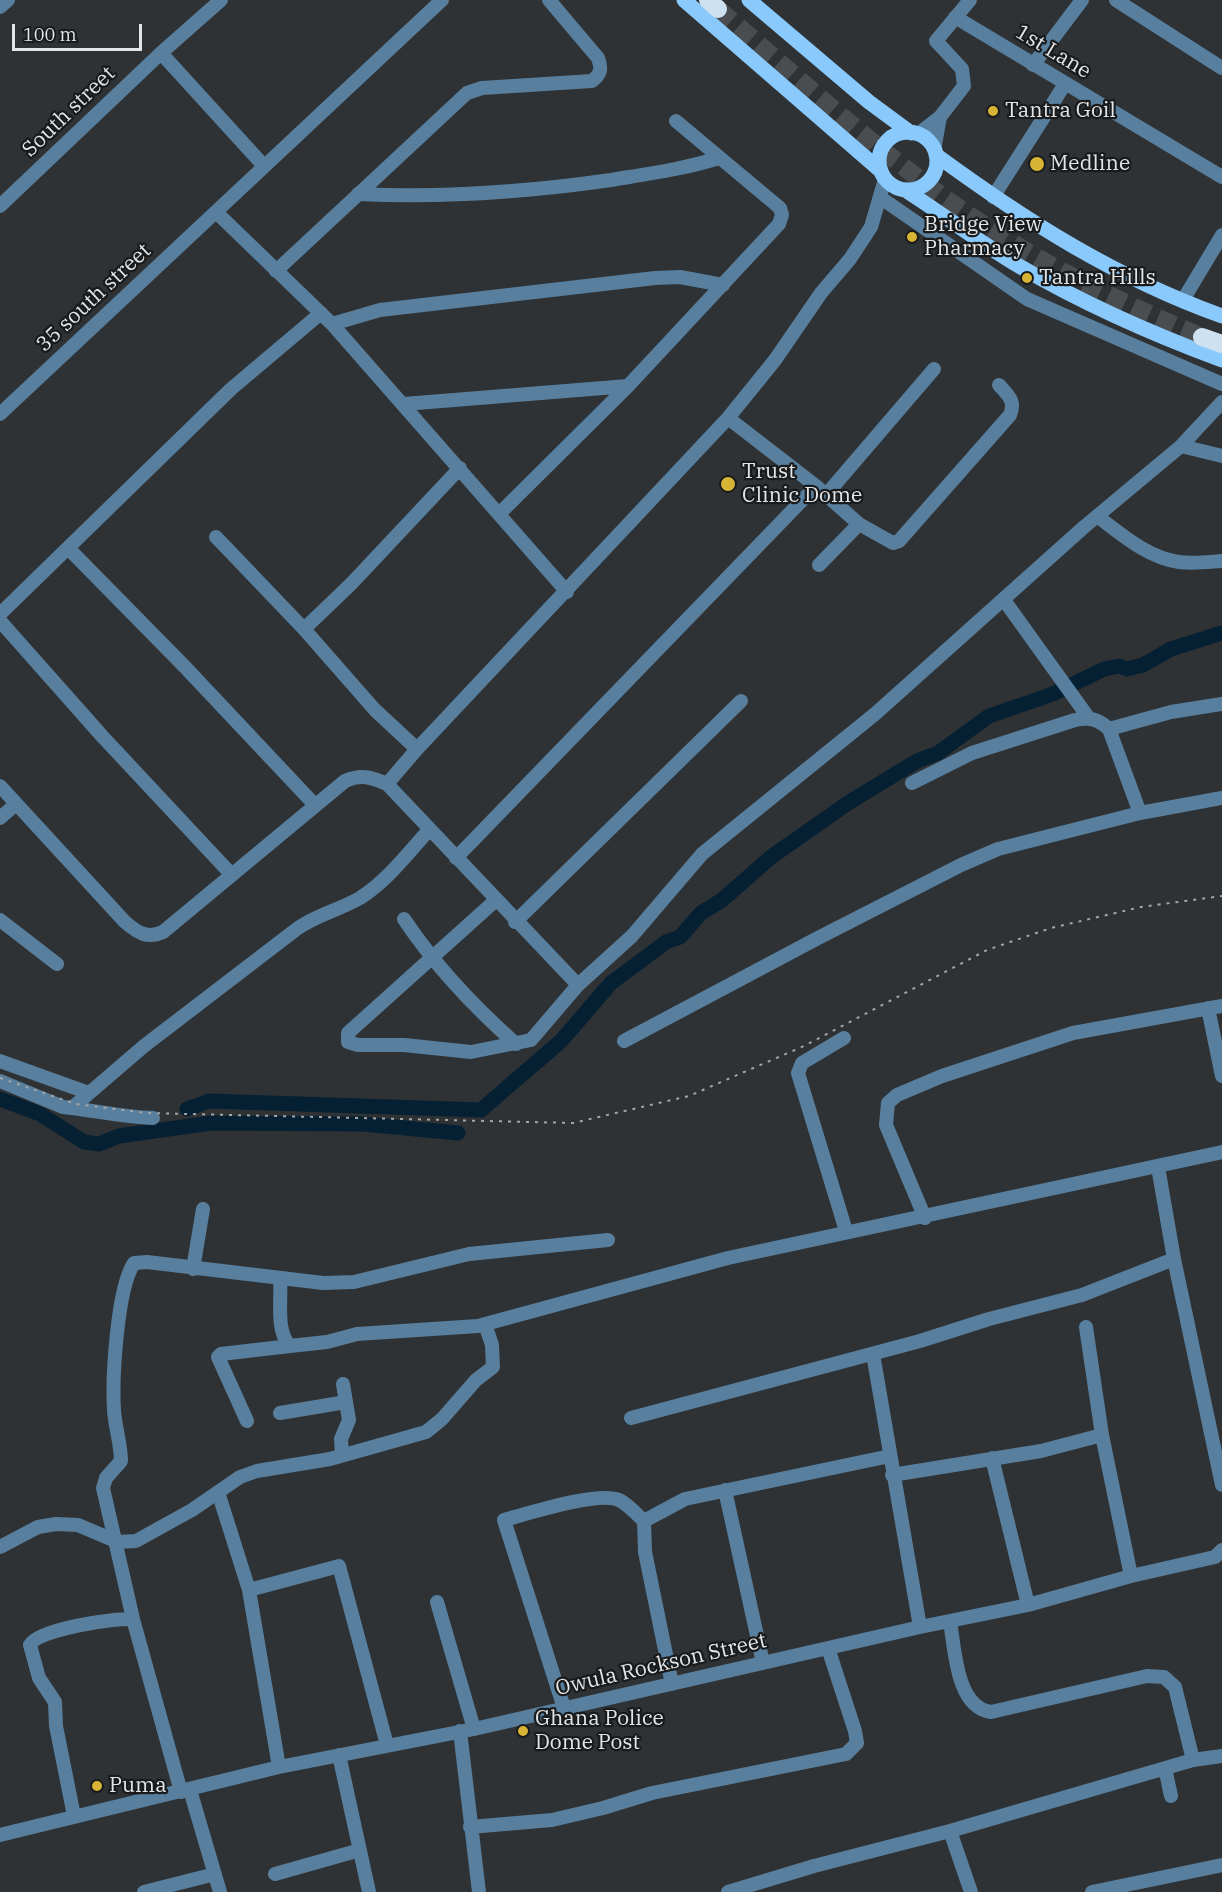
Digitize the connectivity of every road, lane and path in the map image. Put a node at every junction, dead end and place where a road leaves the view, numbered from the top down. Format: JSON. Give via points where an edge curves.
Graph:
{"nodes":[{"id":1,"x":8,"y":0,"type":"edge"},
{"id":2,"x":221,"y":0,"type":"edge"},
{"id":3,"x":442,"y":0,"type":"edge"},
{"id":4,"x":549,"y":0,"type":"edge"},
{"id":5,"x":684,"y":0,"type":"edge"},
{"id":6,"x":749,"y":0,"type":"edge"},
{"id":7,"x":970,"y":0,"type":"edge"},
{"id":8,"x":1082,"y":0,"type":"edge"},
{"id":9,"x":1116,"y":0,"type":"edge"},
{"id":10,"x":0,"y":8,"type":"edge"},
{"id":11,"x":955,"y":18,"type":"junction"},
{"id":12,"x":161,"y":53,"type":"junction"},
{"id":13,"x":1033,"y":65,"type":"junction"},
{"id":14,"x":1222,"y":68,"type":"edge"},
{"id":15,"x":1065,"y":84,"type":"junction"},
{"id":16,"x":940,"y":117,"type":"junction"},
{"id":17,"x":675,"y":121,"type":"dead end"},
{"id":18,"x":914,"y":133,"type":"junction"},
{"id":19,"x":935,"y":152,"type":"junction"},
{"id":20,"x":719,"y":158,"type":"junction"},
{"id":21,"x":264,"y":166,"type":"junction"},
{"id":22,"x":883,"y":175,"type":"junction"},
{"id":23,"x":1222,"y":177,"type":"edge"},
{"id":24,"x":903,"y":190,"type":"junction"},
{"id":25,"x":358,"y":194,"type":"junction"},
{"id":26,"x":993,"y":197,"type":"junction"},
{"id":27,"x":882,"y":202,"type":"junction"},
{"id":28,"x":0,"y":206,"type":"edge"},
{"id":29,"x":216,"y":212,"type":"junction"},
{"id":30,"x":1222,"y":235,"type":"edge"},
{"id":31,"x":276,"y":271,"type":"junction"},
{"id":32,"x":723,"y":285,"type":"junction"},
{"id":33,"x":1183,"y":300,"type":"junction"},
{"id":34,"x":321,"y":313,"type":"junction"},
{"id":35,"x":1222,"y":316,"type":"edge"},
{"id":36,"x":332,"y":324,"type":"junction"},
{"id":37,"x":1210,"y":331,"type":"tunnel mouth"},
{"id":38,"x":1222,"y":344,"type":"edge"},
{"id":39,"x":1222,"y":360,"type":"edge"},
{"id":40,"x":934,"y":369,"type":"dead end"},
{"id":41,"x":1222,"y":384,"type":"edge"},
{"id":42,"x":999,"y":385,"type":"dead end"},
{"id":43,"x":628,"y":386,"type":"junction"},
{"id":44,"x":1222,"y":402,"type":"edge"},
{"id":45,"x":404,"y":404,"type":"junction"},
{"id":46,"x":0,"y":414,"type":"edge"},
{"id":47,"x":728,"y":418,"type":"junction"},
{"id":48,"x":1181,"y":446,"type":"junction"},
{"id":49,"x":1222,"y":456,"type":"edge"},
{"id":50,"x":460,"y":468,"type":"junction"},
{"id":51,"x":821,"y":490,"type":"junction"},
{"id":52,"x":500,"y":513,"type":"junction"},
{"id":53,"x":1097,"y":516,"type":"junction"},
{"id":54,"x":860,"y":524,"type":"junction"},
{"id":55,"x":216,"y":537,"type":"dead end"},
{"id":56,"x":69,"y":549,"type":"junction"},
{"id":57,"x":1222,"y":561,"type":"edge"},
{"id":58,"x":819,"y":566,"type":"dead end"},
{"id":59,"x":567,"y":592,"type":"junction"},
{"id":60,"x":1004,"y":600,"type":"junction"},
{"id":61,"x":0,"y":614,"type":"edge"},
{"id":62,"x":0,"y":621,"type":"edge"},
{"id":63,"x":304,"y":629,"type":"junction"},
{"id":64,"x":741,"y":701,"type":"dead end"},
{"id":65,"x":1222,"y":704,"type":"edge"},
{"id":66,"x":1088,"y":717,"type":"junction"},
{"id":67,"x":1109,"y":729,"type":"junction"},
{"id":68,"x":417,"y":749,"type":"junction"},
{"id":69,"x":912,"y":783,"type":"dead end"},
{"id":70,"x":387,"y":784,"type":"junction"},
{"id":71,"x":0,"y":786,"type":"edge"},
{"id":72,"x":1222,"y":798,"type":"edge"},
{"id":73,"x":16,"y":804,"type":"junction"},
{"id":74,"x":314,"y":804,"type":"junction"},
{"id":75,"x":1140,"y":813,"type":"junction"},
{"id":76,"x":0,"y":818,"type":"edge"},
{"id":77,"x":429,"y":830,"type":"junction"},
{"id":78,"x":456,"y":858,"type":"junction"},
{"id":79,"x":231,"y":874,"type":"junction"},
{"id":80,"x":496,"y":900,"type":"junction"},
{"id":81,"x":404,"y":919,"type":"dead end"},
{"id":82,"x":0,"y":920,"type":"edge"},
{"id":83,"x":515,"y":922,"type":"junction"},
{"id":84,"x":431,"y":959,"type":"junction"},
{"id":85,"x":57,"y":964,"type":"dead end"},
{"id":86,"x":578,"y":985,"type":"junction"},
{"id":87,"x":1222,"y":1006,"type":"edge"},
{"id":88,"x":1208,"y":1008,"type":"junction"},
{"id":89,"x":844,"y":1038,"type":"dead end"},
{"id":90,"x":624,"y":1041,"type":"dead end"},
{"id":91,"x":516,"y":1044,"type":"junction"},
{"id":92,"x":0,"y":1061,"type":"edge"},
{"id":93,"x":1222,"y":1076,"type":"edge"},
{"id":94,"x":0,"y":1081,"type":"edge"},
{"id":95,"x":89,"y":1093,"type":"junction"},
{"id":96,"x":73,"y":1107,"type":"junction"},
{"id":97,"x":153,"y":1118,"type":"dead end"},
{"id":98,"x":1222,"y":1152,"type":"edge"},
{"id":99,"x":1158,"y":1167,"type":"junction"},
{"id":100,"x":203,"y":1209,"type":"dead end"},
{"id":101,"x":925,"y":1218,"type":"junction"},
{"id":102,"x":846,"y":1231,"type":"junction"},
{"id":103,"x":608,"y":1240,"type":"dead end"},
{"id":104,"x":1173,"y":1259,"type":"junction"},
{"id":105,"x":193,"y":1269,"type":"junction"},
{"id":106,"x":280,"y":1279,"type":"junction"},
{"id":107,"x":485,"y":1324,"type":"junction"},
{"id":108,"x":1086,"y":1327,"type":"dead end"},
{"id":109,"x":290,"y":1346,"type":"junction"},
{"id":110,"x":873,"y":1354,"type":"junction"},
{"id":111,"x":343,"y":1384,"type":"dead end"},
{"id":112,"x":346,"y":1402,"type":"junction"},
{"id":113,"x":280,"y":1413,"type":"dead end"},
{"id":114,"x":631,"y":1418,"type":"dead end"},
{"id":115,"x":247,"y":1421,"type":"dead end"},
{"id":116,"x":1102,"y":1435,"type":"junction"},
{"id":117,"x":342,"y":1455,"type":"junction"},
{"id":118,"x":890,"y":1456,"type":"junction"},
{"id":119,"x":992,"y":1458,"type":"junction"},
{"id":120,"x":892,"y":1475,"type":"junction"},
{"id":121,"x":1222,"y":1485,"type":"edge"},
{"id":122,"x":725,"y":1490,"type":"junction"},
{"id":123,"x":218,"y":1492,"type":"junction"},
{"id":124,"x":644,"y":1521,"type":"junction"},
{"id":125,"x":113,"y":1540,"type":"junction"},
{"id":126,"x":0,"y":1547,"type":"edge"},
{"id":127,"x":1222,"y":1550,"type":"edge"},
{"id":128,"x":1131,"y":1576,"type":"junction"},
{"id":129,"x":249,"y":1590,"type":"junction"},
{"id":130,"x":436,"y":1602,"type":"dead end"},
{"id":131,"x":1028,"y":1605,"type":"junction"},
{"id":132,"x":133,"y":1619,"type":"junction"},
{"id":133,"x":950,"y":1622,"type":"junction"},
{"id":134,"x":920,"y":1627,"type":"junction"},
{"id":135,"x":828,"y":1648,"type":"junction"},
{"id":136,"x":763,"y":1663,"type":"junction"},
{"id":137,"x":672,"y":1684,"type":"junction"},
{"id":138,"x":564,"y":1708,"type":"junction"},
{"id":139,"x":467,"y":1730,"type":"junction"},
{"id":140,"x":387,"y":1745,"type":"junction"},
{"id":141,"x":339,"y":1755,"type":"junction"},
{"id":142,"x":1222,"y":1756,"type":"edge"},
{"id":143,"x":1193,"y":1760,"type":"junction"},
{"id":144,"x":279,"y":1767,"type":"junction"},
{"id":145,"x":1165,"y":1768,"type":"junction"},
{"id":146,"x":185,"y":1791,"type":"junction"},
{"id":147,"x":1171,"y":1796,"type":"dead end"},
{"id":148,"x":74,"y":1816,"type":"junction"},
{"id":149,"x":470,"y":1827,"type":"junction"},
{"id":150,"x":950,"y":1831,"type":"junction"},
{"id":151,"x":0,"y":1835,"type":"edge"},
{"id":152,"x":360,"y":1850,"type":"junction"},
{"id":153,"x":1222,"y":1865,"type":"edge"},
{"id":154,"x":215,"y":1874,"type":"junction"},
{"id":155,"x":275,"y":1874,"type":"dead end"},
{"id":156,"x":1099,"y":1891,"type":"edge"},
{"id":157,"x":144,"y":1892,"type":"edge"},
{"id":158,"x":220,"y":1892,"type":"edge"},
{"id":159,"x":369,"y":1892,"type":"edge"},
{"id":160,"x":479,"y":1892,"type":"edge"},
{"id":161,"x":728,"y":1892,"type":"edge"},
{"id":162,"x":971,"y":1892,"type":"edge"}],
"edges":[{"from":1,"to":10,"type":"street"},
{"from":2,"to":12,"type":"street","name":"South street"},
{"from":3,"to":21,"type":"street","name":"35 south street"},
{"from":4,"to":25,"type":"street","via":[[598,58],[602,68],[599,76],[592,81],[482,88],[467,93]]},
{"from":5,"to":22,"type":"main road"},
{"from":6,"to":18,"type":"main road","via":[[869,102]]},
{"from":7,"to":11,"type":"street"},
{"from":8,"to":13,"type":"street"},
{"from":9,"to":14,"type":"street"},
{"from":11,"to":13,"type":"street","name":"1st Lane"},
{"from":11,"to":16,"type":"street","via":[[936,41],[958,62],[964,86]]},
{"from":12,"to":21,"type":"street"},
{"from":12,"to":28,"type":"street","name":"South street"},
{"from":13,"to":15,"type":"street","name":"1st Lane"},
{"from":15,"to":23,"type":"street","name":"1st Lane"},
{"from":15,"to":26,"type":"street"},
{"from":16,"to":18,"type":"street"},
{"from":16,"to":19,"type":"street"},
{"from":17,"to":20,"type":"street"},
{"from":18,"to":19,"type":"main road","via":[[930,143]]},
{"from":18,"to":22,"type":"main road","via":[[897,135],[882,147],[879,156]]},
{"from":19,"to":24,"type":"main road","via":[[935,170],[930,180],[921,187]]},
{"from":19,"to":26,"type":"main road"},
{"from":20,"to":25,"type":"street","via":[[560,188],[437,196]]},
{"from":20,"to":32,"type":"street","via":[[780,207],[782,215],[779,224]]},
{"from":21,"to":29,"type":"street","name":"35 south street"},
{"from":22,"to":24,"type":"main road"},
{"from":22,"to":27,"type":"street"},
{"from":24,"to":27,"type":"street"},
{"from":24,"to":39,"type":"main road","via":[[1045,280],[1147,332]]},
{"from":25,"to":31,"type":"street"},
{"from":26,"to":33,"type":"main road","via":[[1096,260]]},
{"from":27,"to":41,"type":"street","via":[[1027,299]]},
{"from":27,"to":47,"type":"street","via":[[850,259]]},
{"from":29,"to":31,"type":"street"},
{"from":29,"to":46,"type":"street","name":"35 south street"},
{"from":30,"to":33,"type":"street"},
{"from":31,"to":34,"type":"street"},
{"from":32,"to":36,"type":"street","via":[[680,277],[655,278],[380,310]]},
{"from":32,"to":43,"type":"street"},
{"from":33,"to":35,"type":"main road"},
{"from":34,"to":36,"type":"street"},
{"from":34,"to":56,"type":"street","via":[[231,389]]},
{"from":36,"to":45,"type":"street"},
{"from":37,"to":38,"type":"highway"},
{"from":40,"to":51,"type":"street"},
{"from":42,"to":54,"type":"street","via":[[1012,399],[1010,415],[899,541],[888,541]]},
{"from":43,"to":45,"type":"street"},
{"from":43,"to":52,"type":"street"},
{"from":44,"to":48,"type":"street"},
{"from":45,"to":50,"type":"street"},
{"from":47,"to":51,"type":"street"},
{"from":47,"to":59,"type":"street"},
{"from":48,"to":49,"type":"street"},
{"from":48,"to":53,"type":"street"},
{"from":50,"to":52,"type":"street"},
{"from":50,"to":63,"type":"street"},
{"from":51,"to":54,"type":"street"},
{"from":51,"to":78,"type":"street"},
{"from":52,"to":59,"type":"street"},
{"from":53,"to":57,"type":"street","via":[[1126,538],[1162,557],[1189,563]]},
{"from":53,"to":60,"type":"street"},
{"from":54,"to":58,"type":"street"},
{"from":55,"to":63,"type":"street"},
{"from":56,"to":61,"type":"street"},
{"from":56,"to":74,"type":"street"},
{"from":59,"to":68,"type":"street"},
{"from":60,"to":66,"type":"street"},
{"from":60,"to":86,"type":"street","via":[[818,762],[702,854],[632,936]]},
{"from":62,"to":79,"type":"street"},
{"from":63,"to":68,"type":"street","via":[[375,710]]},
{"from":64,"to":83,"type":"street"},
{"from":65,"to":67,"type":"street","via":[[1171,712]]},
{"from":66,"to":67,"type":"street"},
{"from":66,"to":69,"type":"street","via":[[972,753]]},
{"from":67,"to":75,"type":"street"},
{"from":68,"to":70,"type":"street"},
{"from":70,"to":74,"type":"street","via":[[357,776]]},
{"from":70,"to":77,"type":"street"},
{"from":71,"to":73,"type":"street"},
{"from":72,"to":75,"type":"street"},
{"from":73,"to":76,"type":"street"},
{"from":73,"to":79,"type":"street","via":[[95,892],[145,936],[163,932]]},
{"from":74,"to":79,"type":"street"},
{"from":75,"to":90,"type":"street","via":[[998,849],[961,865]]},
{"from":77,"to":78,"type":"street"},
{"from":77,"to":95,"type":"street","via":[[375,887],[298,928]]},
{"from":78,"to":80,"type":"street"},
{"from":80,"to":83,"type":"street"},
{"from":80,"to":84,"type":"street"},
{"from":81,"to":84,"type":"street"},
{"from":82,"to":85,"type":"street"},
{"from":83,"to":86,"type":"street"},
{"from":84,"to":91,"type":"street"},
{"from":84,"to":91,"type":"street","via":[[348,1033],[348,1042],[471,1052]]},
{"from":86,"to":91,"type":"street","via":[[531,1040]]},
{"from":87,"to":88,"type":"street"},
{"from":88,"to":93,"type":"street"},
{"from":88,"to":101,"type":"street","via":[[1073,1033],[897,1095],[888,1103],[886,1125]]},
{"from":89,"to":102,"type":"street","via":[[802,1063],[798,1073]]},
{"from":92,"to":95,"type":"street"},
{"from":94,"to":96,"type":"street","via":[[63,1107]]},
{"from":95,"to":96,"type":"street"},
{"from":96,"to":97,"type":"street","via":[[122,1117]]},
{"from":98,"to":99,"type":"street"},
{"from":99,"to":101,"type":"street"},
{"from":99,"to":104,"type":"street"},
{"from":100,"to":105,"type":"street"},
{"from":101,"to":102,"type":"street"},
{"from":102,"to":107,"type":"street","via":[[728,1258]]},
{"from":103,"to":106,"type":"street","via":[[469,1254],[354,1282]]},
{"from":104,"to":110,"type":"street","via":[[1082,1295]]},
{"from":104,"to":121,"type":"street"},
{"from":105,"to":106,"type":"street"},
{"from":105,"to":125,"type":"street","via":[[139,1262],[131,1268],[115,1366],[114,1409],[121,1461],[106,1478],[103,1488]]},
{"from":106,"to":109,"type":"street","via":[[281,1328]]},
{"from":107,"to":109,"type":"street","via":[[357,1334]]},
{"from":107,"to":117,"type":"street","via":[[494,1366],[476,1380],[442,1419],[426,1432]]},
{"from":108,"to":116,"type":"street"},
{"from":109,"to":115,"type":"street","via":[[218,1357]]},
{"from":110,"to":114,"type":"street"},
{"from":110,"to":118,"type":"street"},
{"from":111,"to":112,"type":"street"},
{"from":112,"to":113,"type":"street"},
{"from":112,"to":117,"type":"street","via":[[349,1420],[341,1439]]},
{"from":116,"to":119,"type":"street"},
{"from":116,"to":128,"type":"street"},
{"from":117,"to":123,"type":"street","via":[[257,1471]]},
{"from":118,"to":120,"type":"street"},
{"from":118,"to":122,"type":"street"},
{"from":119,"to":120,"type":"street"},
{"from":119,"to":131,"type":"street"},
{"from":120,"to":134,"type":"street"},
{"from":122,"to":124,"type":"street","via":[[685,1499]]},
{"from":122,"to":136,"type":"street"},
{"from":123,"to":125,"type":"street","via":[[153,1534],[136,1541]]},
{"from":123,"to":129,"type":"street"},
{"from":124,"to":137,"type":"street","via":[[645,1552]]},
{"from":124,"to":138,"type":"street","via":[[624,1502],[610,1497],[504,1520]]},
{"from":125,"to":126,"type":"street","via":[[78,1525],[56,1524],[38,1527]]},
{"from":125,"to":132,"type":"street"},
{"from":127,"to":128,"type":"street","name":"Owula Rockson Street","via":[[1215,1557]]},
{"from":128,"to":131,"type":"street","name":"Owula Rockson Street"},
{"from":129,"to":140,"type":"street","via":[[339,1566]]},
{"from":129,"to":144,"type":"street"},
{"from":130,"to":139,"type":"street"},
{"from":131,"to":133,"type":"street","name":"Owula Rockson Street"},
{"from":132,"to":146,"type":"street"},
{"from":132,"to":148,"type":"street","via":[[116,1618],[62,1630],[38,1637],[30,1645],[39,1678],[54,1702]]},
{"from":133,"to":134,"type":"street","name":"Owula Rockson Street"},
{"from":133,"to":143,"type":"street","via":[[967,1696],[981,1710],[991,1712],[1147,1676],[1164,1677],[1175,1687]]},
{"from":134,"to":135,"type":"street","name":"Owula Rockson Street"},
{"from":135,"to":136,"type":"street","name":"Owula Rockson Street"},
{"from":135,"to":149,"type":"street","via":[[855,1731],[857,1743],[846,1754],[652,1793],[552,1820]]},
{"from":136,"to":137,"type":"street","name":"Owula Rockson Street"},
{"from":137,"to":138,"type":"street","name":"Owula Rockson Street"},
{"from":138,"to":139,"type":"street","name":"Owula Rockson Street"},
{"from":139,"to":140,"type":"street","name":"Owula Rockson Street"},
{"from":139,"to":149,"type":"street"},
{"from":140,"to":141,"type":"street","name":"Owula Rockson Street"},
{"from":141,"to":144,"type":"street","name":"Owula Rockson Street"},
{"from":141,"to":152,"type":"street"},
{"from":142,"to":143,"type":"street"},
{"from":143,"to":145,"type":"street"},
{"from":144,"to":146,"type":"street","name":"Owula Rockson Street"},
{"from":145,"to":147,"type":"street"},
{"from":145,"to":150,"type":"street"},
{"from":146,"to":148,"type":"street","name":"Owula Rockson Street"},
{"from":146,"to":154,"type":"street"},
{"from":148,"to":151,"type":"street","name":"Owula Rockson Street"},
{"from":149,"to":160,"type":"street"},
{"from":150,"to":161,"type":"street"},
{"from":150,"to":162,"type":"street"},
{"from":152,"to":155,"type":"street"},
{"from":152,"to":159,"type":"street"},
{"from":153,"to":156,"type":"street"},
{"from":154,"to":157,"type":"street"},
{"from":154,"to":158,"type":"street"}]}
